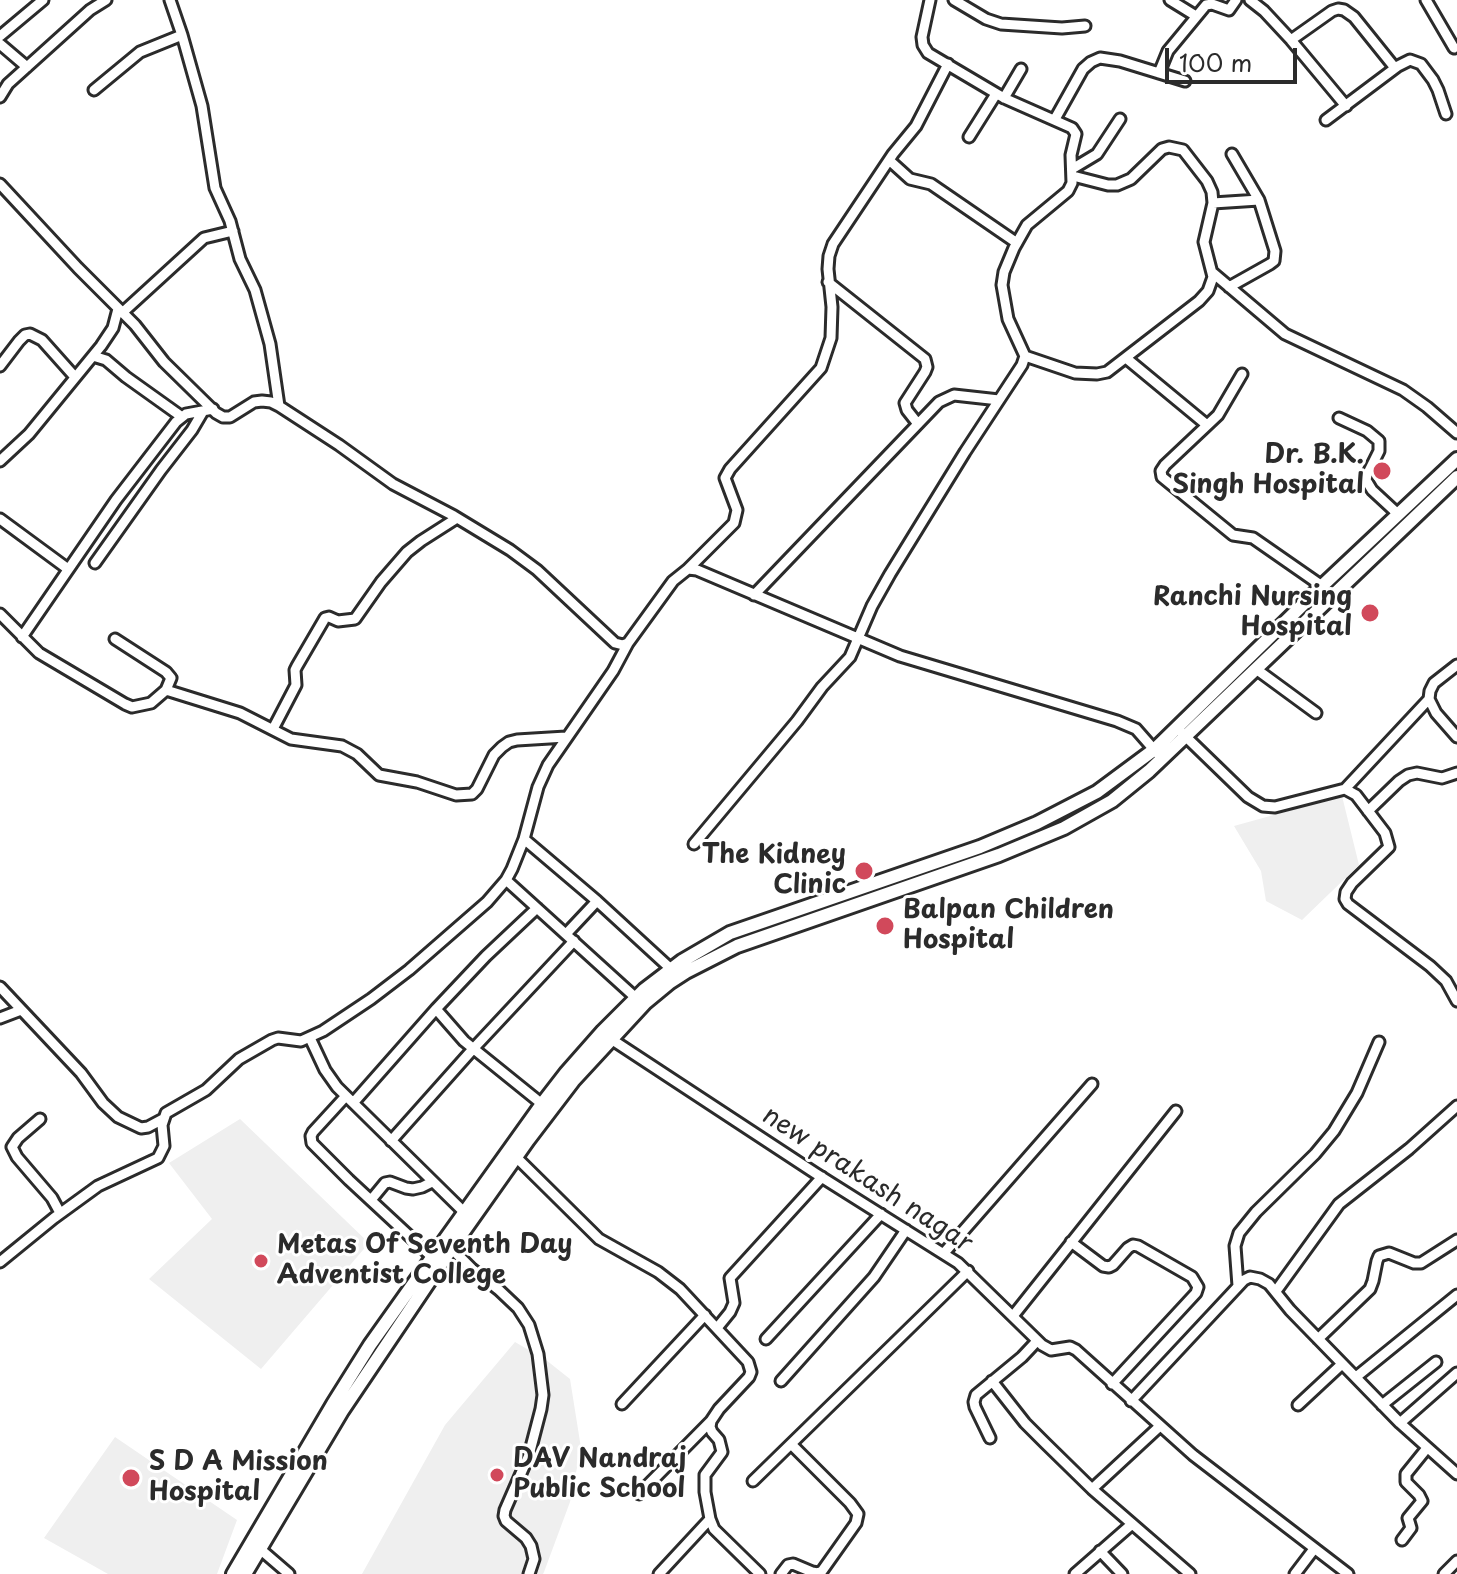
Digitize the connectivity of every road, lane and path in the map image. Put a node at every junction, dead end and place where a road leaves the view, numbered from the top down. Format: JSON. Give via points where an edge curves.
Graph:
{"nodes":[{"id":1,"x":43,"y":0,"type":"edge"},
{"id":2,"x":106,"y":0,"type":"edge"},
{"id":3,"x":170,"y":0,"type":"edge"},
{"id":4,"x":930,"y":0,"type":"edge"},
{"id":5,"x":954,"y":0,"type":"edge"},
{"id":6,"x":1170,"y":0,"type":"edge"},
{"id":7,"x":1236,"y":0,"type":"edge"},
{"id":8,"x":1250,"y":0,"type":"edge"},
{"id":9,"x":1426,"y":0,"type":"edge"},
{"id":10,"x":1196,"y":16,"type":"junction"},
{"id":11,"x":1085,"y":26,"type":"dead end"},
{"id":12,"x":182,"y":35,"type":"junction"},
{"id":13,"x":0,"y":36,"type":"edge"},
{"id":14,"x":1291,"y":40,"type":"junction"},
{"id":15,"x":0,"y":44,"type":"edge"},
{"id":16,"x":1454,"y":48,"type":"dead end"},
{"id":17,"x":948,"y":64,"type":"junction"},
{"id":18,"x":27,"y":67,"type":"junction"},
{"id":19,"x":1395,"y":68,"type":"junction"},
{"id":20,"x":1021,"y":69,"type":"dead end"},
{"id":21,"x":1159,"y":73,"type":"junction"},
{"id":22,"x":1185,"y":81,"type":"dead end"},
{"id":23,"x":94,"y":90,"type":"dead end"},
{"id":24,"x":1000,"y":96,"type":"junction"},
{"id":25,"x":0,"y":97,"type":"edge"},
{"id":26,"x":1346,"y":106,"type":"junction"},
{"id":27,"x":1446,"y":114,"type":"dead end"},
{"id":28,"x":1055,"y":119,"type":"junction"},
{"id":29,"x":1120,"y":119,"type":"dead end"},
{"id":30,"x":1326,"y":120,"type":"dead end"},
{"id":31,"x":969,"y":137,"type":"dead end"},
{"id":32,"x":1232,"y":154,"type":"dead end"},
{"id":33,"x":889,"y":160,"type":"junction"},
{"id":34,"x":1072,"y":173,"type":"junction"},
{"id":35,"x":0,"y":184,"type":"edge"},
{"id":36,"x":1259,"y":200,"type":"junction"},
{"id":37,"x":1213,"y":203,"type":"junction"},
{"id":38,"x":233,"y":231,"type":"junction"},
{"id":39,"x":1017,"y":243,"type":"junction"},
{"id":40,"x":1213,"y":273,"type":"junction"},
{"id":41,"x":828,"y":282,"type":"junction"},
{"id":42,"x":1229,"y":287,"type":"junction"},
{"id":43,"x":120,"y":311,"type":"junction"},
{"id":44,"x":93,"y":356,"type":"junction"},
{"id":45,"x":1025,"y":356,"type":"junction"},
{"id":46,"x":1126,"y":358,"type":"junction"},
{"id":47,"x":0,"y":366,"type":"edge"},
{"id":48,"x":1242,"y":374,"type":"dead end"},
{"id":49,"x":75,"y":377,"type":"junction"},
{"id":50,"x":999,"y":400,"type":"junction"},
{"id":51,"x":279,"y":406,"type":"junction"},
{"id":52,"x":213,"y":409,"type":"junction"},
{"id":53,"x":202,"y":413,"type":"junction"},
{"id":54,"x":182,"y":417,"type":"junction"},
{"id":55,"x":1339,"y":418,"type":"dead end"},
{"id":56,"x":918,"y":424,"type":"junction"},
{"id":57,"x":1207,"y":425,"type":"junction"},
{"id":58,"x":1457,"y":433,"type":"edge"},
{"id":59,"x":1457,"y":459,"type":"edge"},
{"id":60,"x":0,"y":461,"type":"edge"},
{"id":61,"x":1457,"y":477,"type":"edge"},
{"id":62,"x":1399,"y":515,"type":"junction"},
{"id":63,"x":457,"y":518,"type":"junction"},
{"id":64,"x":0,"y":519,"type":"edge"},
{"id":65,"x":95,"y":563,"type":"dead end"},
{"id":66,"x":68,"y":569,"type":"junction"},
{"id":67,"x":688,"y":569,"type":"junction"},
{"id":68,"x":1322,"y":586,"type":"junction"},
{"id":69,"x":754,"y":595,"type":"junction"},
{"id":70,"x":0,"y":614,"type":"edge"},
{"id":71,"x":22,"y":637,"type":"junction"},
{"id":72,"x":857,"y":638,"type":"junction"},
{"id":73,"x":115,"y":639,"type":"dead end"},
{"id":74,"x":628,"y":643,"type":"junction"},
{"id":75,"x":1457,"y":665,"type":"edge"},
{"id":76,"x":1256,"y":669,"type":"junction"},
{"id":77,"x":166,"y":690,"type":"junction"},
{"id":78,"x":1429,"y":699,"type":"junction"},
{"id":79,"x":1316,"y":713,"type":"dead end"},
{"id":80,"x":273,"y":729,"type":"junction"},
{"id":81,"x":1181,"y":732,"type":"junction"},
{"id":82,"x":566,"y":737,"type":"junction"},
{"id":83,"x":1457,"y":737,"type":"edge"},
{"id":84,"x":1158,"y":754,"type":"junction"},
{"id":85,"x":1457,"y":773,"type":"edge"},
{"id":86,"x":1345,"y":789,"type":"junction"},
{"id":87,"x":1368,"y":811,"type":"junction"},
{"id":88,"x":524,"y":839,"type":"junction"},
{"id":89,"x":694,"y":844,"type":"dead end"},
{"id":90,"x":506,"y":880,"type":"junction"},
{"id":91,"x":597,"y":901,"type":"junction"},
{"id":92,"x":537,"y":908,"type":"junction"},
{"id":93,"x":570,"y":938,"type":"junction"},
{"id":94,"x":671,"y":969,"type":"junction"},
{"id":95,"x":0,"y":987,"type":"edge"},
{"id":96,"x":636,"y":998,"type":"junction"},
{"id":97,"x":1457,"y":999,"type":"edge"},
{"id":98,"x":436,"y":1009,"type":"junction"},
{"id":99,"x":21,"y":1010,"type":"junction"},
{"id":100,"x":0,"y":1018,"type":"edge"},
{"id":101,"x":310,"y":1038,"type":"junction"},
{"id":102,"x":611,"y":1039,"type":"junction"},
{"id":103,"x":1379,"y":1042,"type":"dead end"},
{"id":104,"x":473,"y":1049,"type":"junction"},
{"id":105,"x":1092,"y":1084,"type":"dead end"},
{"id":106,"x":350,"y":1100,"type":"junction"},
{"id":107,"x":542,"y":1104,"type":"junction"},
{"id":108,"x":1457,"y":1106,"type":"edge"},
{"id":109,"x":1176,"y":1111,"type":"dead end"},
{"id":110,"x":40,"y":1119,"type":"dead end"},
{"id":111,"x":163,"y":1119,"type":"junction"},
{"id":112,"x":391,"y":1141,"type":"junction"},
{"id":113,"x":513,"y":1154,"type":"junction"},
{"id":114,"x":822,"y":1177,"type":"junction"},
{"id":115,"x":432,"y":1182,"type":"junction"},
{"id":116,"x":371,"y":1200,"type":"junction"},
{"id":117,"x":464,"y":1212,"type":"junction"},
{"id":118,"x":60,"y":1213,"type":"junction"},
{"id":119,"x":881,"y":1214,"type":"junction"},
{"id":120,"x":906,"y":1230,"type":"junction"},
{"id":121,"x":1457,"y":1240,"type":"edge"},
{"id":122,"x":1071,"y":1242,"type":"junction"},
{"id":123,"x":452,"y":1249,"type":"junction"},
{"id":124,"x":944,"y":1253,"type":"junction"},
{"id":125,"x":432,"y":1257,"type":"junction"},
{"id":126,"x":0,"y":1262,"type":"edge"},
{"id":127,"x":968,"y":1271,"type":"junction"},
{"id":128,"x":1238,"y":1286,"type":"junction"},
{"id":129,"x":1276,"y":1291,"type":"junction"},
{"id":130,"x":1457,"y":1295,"type":"edge"},
{"id":131,"x":705,"y":1315,"type":"junction"},
{"id":132,"x":1013,"y":1316,"type":"junction"},
{"id":133,"x":717,"y":1328,"type":"junction"},
{"id":134,"x":766,"y":1339,"type":"dead end"},
{"id":135,"x":1318,"y":1339,"type":"junction"},
{"id":136,"x":1037,"y":1341,"type":"junction"},
{"id":137,"x":1436,"y":1362,"type":"dead end"},
{"id":138,"x":1342,"y":1364,"type":"junction"},
{"id":139,"x":1457,"y":1373,"type":"edge"},
{"id":140,"x":1356,"y":1377,"type":"junction"},
{"id":141,"x":781,"y":1381,"type":"dead end"},
{"id":142,"x":992,"y":1381,"type":"junction"},
{"id":143,"x":1112,"y":1384,"type":"junction"},
{"id":144,"x":1131,"y":1401,"type":"junction"},
{"id":145,"x":622,"y":1404,"type":"dead end"},
{"id":146,"x":1298,"y":1405,"type":"dead end"},
{"id":147,"x":1382,"y":1405,"type":"junction"},
{"id":148,"x":711,"y":1421,"type":"junction"},
{"id":149,"x":1400,"y":1423,"type":"junction"},
{"id":150,"x":1160,"y":1426,"type":"junction"},
{"id":151,"x":990,"y":1438,"type":"dead end"},
{"id":152,"x":791,"y":1444,"type":"junction"},
{"id":153,"x":1427,"y":1448,"type":"junction"},
{"id":154,"x":1457,"y":1474,"type":"edge"},
{"id":155,"x":753,"y":1481,"type":"dead end"},
{"id":156,"x":1092,"y":1489,"type":"junction"},
{"id":157,"x":639,"y":1494,"type":"dead end"},
{"id":158,"x":710,"y":1519,"type":"junction"},
{"id":159,"x":1132,"y":1524,"type":"junction"},
{"id":160,"x":1402,"y":1540,"type":"dead end"},
{"id":161,"x":260,"y":1549,"type":"junction"},
{"id":162,"x":1314,"y":1549,"type":"junction"},
{"id":163,"x":1100,"y":1551,"type":"junction"},
{"id":164,"x":1457,"y":1561,"type":"edge"},
{"id":165,"x":233,"y":1574,"type":"edge"},
{"id":166,"x":245,"y":1574,"type":"edge"},
{"id":167,"x":289,"y":1574,"type":"edge"},
{"id":168,"x":529,"y":1574,"type":"edge"},
{"id":169,"x":659,"y":1574,"type":"edge"},
{"id":170,"x":760,"y":1574,"type":"edge"},
{"id":171,"x":781,"y":1574,"type":"edge"},
{"id":172,"x":1075,"y":1574,"type":"edge"},
{"id":173,"x":1122,"y":1574,"type":"edge"},
{"id":174,"x":1190,"y":1574,"type":"edge"},
{"id":175,"x":1295,"y":1574,"type":"edge"},
{"id":176,"x":1348,"y":1574,"type":"edge"},
{"id":177,"x":1444,"y":1574,"type":"edge"}],
"edges":[{"from":1,"to":13,"type":"street"},
{"from":2,"to":18,"type":"street"},
{"from":3,"to":12,"type":"street"},
{"from":4,"to":17,"type":"street","via":[[923,45]]},
{"from":5,"to":11,"type":"street","via":[[1001,24]]},
{"from":6,"to":10,"type":"street"},
{"from":7,"to":10,"type":"street","via":[[1226,10],[1208,4]]},
{"from":8,"to":14,"type":"street"},
{"from":9,"to":16,"type":"street"},
{"from":10,"to":21,"type":"street","via":[[1168,51]]},
{"from":12,"to":23,"type":"street","via":[[140,52]]},
{"from":12,"to":38,"type":"street","via":[[202,106],[215,188]]},
{"from":14,"to":19,"type":"street","via":[[1332,11],[1344,10]]},
{"from":14,"to":26,"type":"street"},
{"from":15,"to":18,"type":"street"},
{"from":17,"to":24,"type":"street"},
{"from":17,"to":33,"type":"street","via":[[916,126]]},
{"from":18,"to":25,"type":"street"},
{"from":19,"to":26,"type":"street"},
{"from":19,"to":27,"type":"street","via":[[1410,60],[1421,64]]},
{"from":20,"to":24,"type":"street"},
{"from":21,"to":22,"type":"street"},
{"from":21,"to":28,"type":"street","via":[[1100,58],[1083,69]]},
{"from":24,"to":28,"type":"street"},
{"from":24,"to":31,"type":"street"},
{"from":26,"to":30,"type":"street"},
{"from":28,"to":34,"type":"street","via":[[1076,134]]},
{"from":29,"to":34,"type":"street","via":[[1097,154]]},
{"from":32,"to":36,"type":"street"},
{"from":33,"to":39,"type":"street","via":[[910,179],[931,184]]},
{"from":33,"to":41,"type":"street","via":[[833,244]]},
{"from":34,"to":37,"type":"street","via":[[1117,185],[1131,179],[1162,149],[1176,147],[1207,181]]},
{"from":34,"to":39,"type":"street","via":[[1068,191],[1027,225]]},
{"from":35,"to":43,"type":"street"},
{"from":36,"to":37,"type":"street"},
{"from":36,"to":42,"type":"street","via":[[1274,244],[1274,261]]},
{"from":37,"to":40,"type":"street","via":[[1204,242]]},
{"from":38,"to":43,"type":"street","via":[[204,238]]},
{"from":38,"to":51,"type":"street","via":[[270,344]]},
{"from":39,"to":45,"type":"street","via":[[1002,285],[1008,319]]},
{"from":40,"to":42,"type":"street"},
{"from":40,"to":46,"type":"street","via":[[1199,301]]},
{"from":41,"to":56,"type":"street","via":[[925,359],[925,372],[905,403]]},
{"from":41,"to":67,"type":"street","via":[[831,338],[821,368],[730,469],[725,478],[737,510],[734,523]]},
{"from":42,"to":58,"type":"street","via":[[1285,334],[1403,390]]},
{"from":43,"to":44,"type":"street"},
{"from":43,"to":52,"type":"street"},
{"from":44,"to":49,"type":"street"},
{"from":44,"to":54,"type":"street","via":[[106,360]]},
{"from":45,"to":46,"type":"street","via":[[1086,375],[1107,372]]},
{"from":45,"to":50,"type":"street"},
{"from":46,"to":57,"type":"street"},
{"from":47,"to":49,"type":"street","via":[[30,334]]},
{"from":48,"to":57,"type":"street"},
{"from":49,"to":60,"type":"street"},
{"from":50,"to":56,"type":"street","via":[[954,395]]},
{"from":50,"to":72,"type":"street","via":[[896,563]]},
{"from":51,"to":52,"type":"street","via":[[254,402],[230,417]]},
{"from":51,"to":63,"type":"street","via":[[393,484]]},
{"from":52,"to":53,"type":"street"},
{"from":53,"to":54,"type":"street"},
{"from":53,"to":65,"type":"street"},
{"from":54,"to":66,"type":"street"},
{"from":55,"to":62,"type":"street","via":[[1379,441],[1366,480]]},
{"from":56,"to":69,"type":"street"},
{"from":57,"to":68,"type":"street","via":[[1165,465],[1162,477],[1233,535],[1253,538]]},
{"from":59,"to":62,"type":"main road"},
{"from":61,"to":76,"type":"main road"},
{"from":62,"to":68,"type":"main road"},
{"from":63,"to":74,"type":"street","via":[[537,570],[615,643]]},
{"from":63,"to":80,"type":"street","via":[[407,552],[355,619],[325,618],[297,666],[296,685]]},
{"from":64,"to":66,"type":"street"},
{"from":66,"to":71,"type":"street"},
{"from":67,"to":69,"type":"street"},
{"from":67,"to":74,"type":"street","via":[[673,581]]},
{"from":68,"to":81,"type":"main road"},
{"from":69,"to":72,"type":"street"},
{"from":70,"to":71,"type":"street"},
{"from":71,"to":77,"type":"street","via":[[50,660],[132,707],[151,703]]},
{"from":72,"to":84,"type":"street","via":[[910,660],[1117,721],[1136,729]]},
{"from":72,"to":89,"type":"street","via":[[850,657]]},
{"from":73,"to":77,"type":"street","via":[[166,672],[171,678]]},
{"from":74,"to":82,"type":"street"},
{"from":75,"to":78,"type":"street","via":[[1434,683]]},
{"from":76,"to":79,"type":"street"},
{"from":76,"to":81,"type":"main road"},
{"from":77,"to":80,"type":"street"},
{"from":78,"to":83,"type":"street"},
{"from":78,"to":86,"type":"street"},
{"from":80,"to":82,"type":"street","via":[[299,742],[342,746],[379,775],[464,795],[477,789],[494,755],[509,742]]},
{"from":81,"to":84,"type":"main road"},
{"from":81,"to":86,"type":"street","via":[[1263,806]]},
{"from":82,"to":88,"type":"street","via":[[542,777]]},
{"from":84,"to":94,"type":"main road","via":[[1037,823],[730,933]]},
{"from":84,"to":102,"type":"main road","via":[[1112,801],[1046,836],[719,954],[669,983]]},
{"from":85,"to":87,"type":"street","via":[[1442,778],[1408,775]]},
{"from":86,"to":87,"type":"street"},
{"from":87,"to":97,"type":"street","via":[[1389,847],[1352,883],[1345,899],[1430,966]]},
{"from":88,"to":90,"type":"street"},
{"from":88,"to":91,"type":"street"},
{"from":90,"to":92,"type":"street"},
{"from":90,"to":101,"type":"street","via":[[409,970]]},
{"from":91,"to":93,"type":"street"},
{"from":91,"to":94,"type":"street"},
{"from":92,"to":93,"type":"street"},
{"from":92,"to":98,"type":"street"},
{"from":93,"to":96,"type":"street"},
{"from":93,"to":104,"type":"street"},
{"from":94,"to":96,"type":"main road"},
{"from":95,"to":99,"type":"street"},
{"from":96,"to":107,"type":"main road"},
{"from":98,"to":104,"type":"street"},
{"from":98,"to":106,"type":"street"},
{"from":99,"to":100,"type":"street"},
{"from":99,"to":111,"type":"street","via":[[118,1117],[141,1128]]},
{"from":101,"to":106,"type":"street","via":[[330,1078]]},
{"from":101,"to":111,"type":"street","via":[[278,1038],[259,1046]]},
{"from":102,"to":113,"type":"main road"},
{"from":102,"to":114,"type":"street","name":"new prakash nagar"},
{"from":103,"to":128,"type":"street","via":[[1334,1131],[1239,1233]]},
{"from":104,"to":107,"type":"street"},
{"from":104,"to":112,"type":"street"},
{"from":105,"to":124,"type":"street"},
{"from":106,"to":112,"type":"street"},
{"from":106,"to":116,"type":"street","via":[[313,1132],[312,1143]]},
{"from":107,"to":113,"type":"main road"},
{"from":108,"to":129,"type":"street","via":[[1339,1204]]},
{"from":109,"to":122,"type":"street"},
{"from":110,"to":118,"type":"street","via":[[12,1147]]},
{"from":111,"to":118,"type":"street","via":[[164,1146],[158,1158],[98,1186]]},
{"from":112,"to":115,"type":"street"},
{"from":113,"to":117,"type":"main road"},
{"from":113,"to":123,"type":"main road"},
{"from":113,"to":131,"type":"street","via":[[599,1239],[670,1280]]},
{"from":114,"to":119,"type":"street","name":"new prakash nagar"},
{"from":114,"to":133,"type":"street","via":[[730,1278],[734,1303]]},
{"from":115,"to":116,"type":"street","via":[[413,1189],[385,1183]]},
{"from":115,"to":117,"type":"street"},
{"from":116,"to":125,"type":"street"},
{"from":117,"to":125,"type":"main road"},
{"from":118,"to":126,"type":"street"},
{"from":119,"to":120,"type":"street","name":"new prakash nagar"},
{"from":119,"to":134,"type":"street"},
{"from":120,"to":124,"type":"street","name":"new prakash nagar"},
{"from":120,"to":141,"type":"street","via":[[874,1277]]},
{"from":121,"to":135,"type":"street","via":[[1421,1263],[1389,1253],[1379,1256],[1370,1289]]},
{"from":122,"to":132,"type":"street"},
{"from":122,"to":143,"type":"street","via":[[1109,1267],[1128,1248],[1138,1246],[1192,1277],[1198,1287]]},
{"from":123,"to":161,"type":"main road","via":[[342,1411]]},
{"from":123,"to":168,"type":"street","via":[[518,1308],[538,1354],[541,1409],[504,1516],[531,1546]]},
{"from":124,"to":127,"type":"street","name":"new prakash nagar"},
{"from":125,"to":165,"type":"main road","via":[[370,1345]]},
{"from":127,"to":132,"type":"street","name":"new prakash nagar"},
{"from":127,"to":152,"type":"street"},
{"from":128,"to":129,"type":"street","via":[[1250,1277]]},
{"from":128,"to":144,"type":"street"},
{"from":129,"to":135,"type":"street"},
{"from":130,"to":140,"type":"street"},
{"from":131,"to":133,"type":"street"},
{"from":131,"to":145,"type":"street"},
{"from":132,"to":136,"type":"street","name":"new prakash nagar"},
{"from":133,"to":148,"type":"street","via":[[751,1372]]},
{"from":135,"to":138,"type":"street"},
{"from":136,"to":142,"type":"street"},
{"from":136,"to":143,"type":"street","via":[[1051,1350],[1076,1350]]},
{"from":137,"to":147,"type":"street"},
{"from":138,"to":140,"type":"street"},
{"from":138,"to":146,"type":"street"},
{"from":139,"to":149,"type":"street"},
{"from":140,"to":147,"type":"street"},
{"from":142,"to":151,"type":"street","via":[[974,1402]]},
{"from":142,"to":156,"type":"street"},
{"from":143,"to":144,"type":"street"},
{"from":144,"to":150,"type":"street"},
{"from":147,"to":149,"type":"street"},
{"from":148,"to":157,"type":"street"},
{"from":148,"to":158,"type":"street","via":[[722,1452],[705,1475]]},
{"from":149,"to":153,"type":"street"},
{"from":150,"to":156,"type":"street"},
{"from":150,"to":162,"type":"street"},
{"from":152,"to":155,"type":"street"},
{"from":152,"to":171,"type":"street","via":[[858,1514],[822,1571],[793,1564]]},
{"from":153,"to":154,"type":"street"},
{"from":153,"to":160,"type":"street","via":[[1406,1474],[1406,1482],[1422,1501],[1408,1518],[1411,1528]]},
{"from":156,"to":159,"type":"street"},
{"from":158,"to":169,"type":"street"},
{"from":158,"to":170,"type":"street"},
{"from":159,"to":163,"type":"street"},
{"from":159,"to":174,"type":"street"},
{"from":161,"to":166,"type":"main road"},
{"from":161,"to":167,"type":"street"},
{"from":162,"to":175,"type":"street"},
{"from":162,"to":176,"type":"street"},
{"from":163,"to":172,"type":"street"},
{"from":163,"to":173,"type":"street"},
{"from":164,"to":177,"type":"street"}]}
